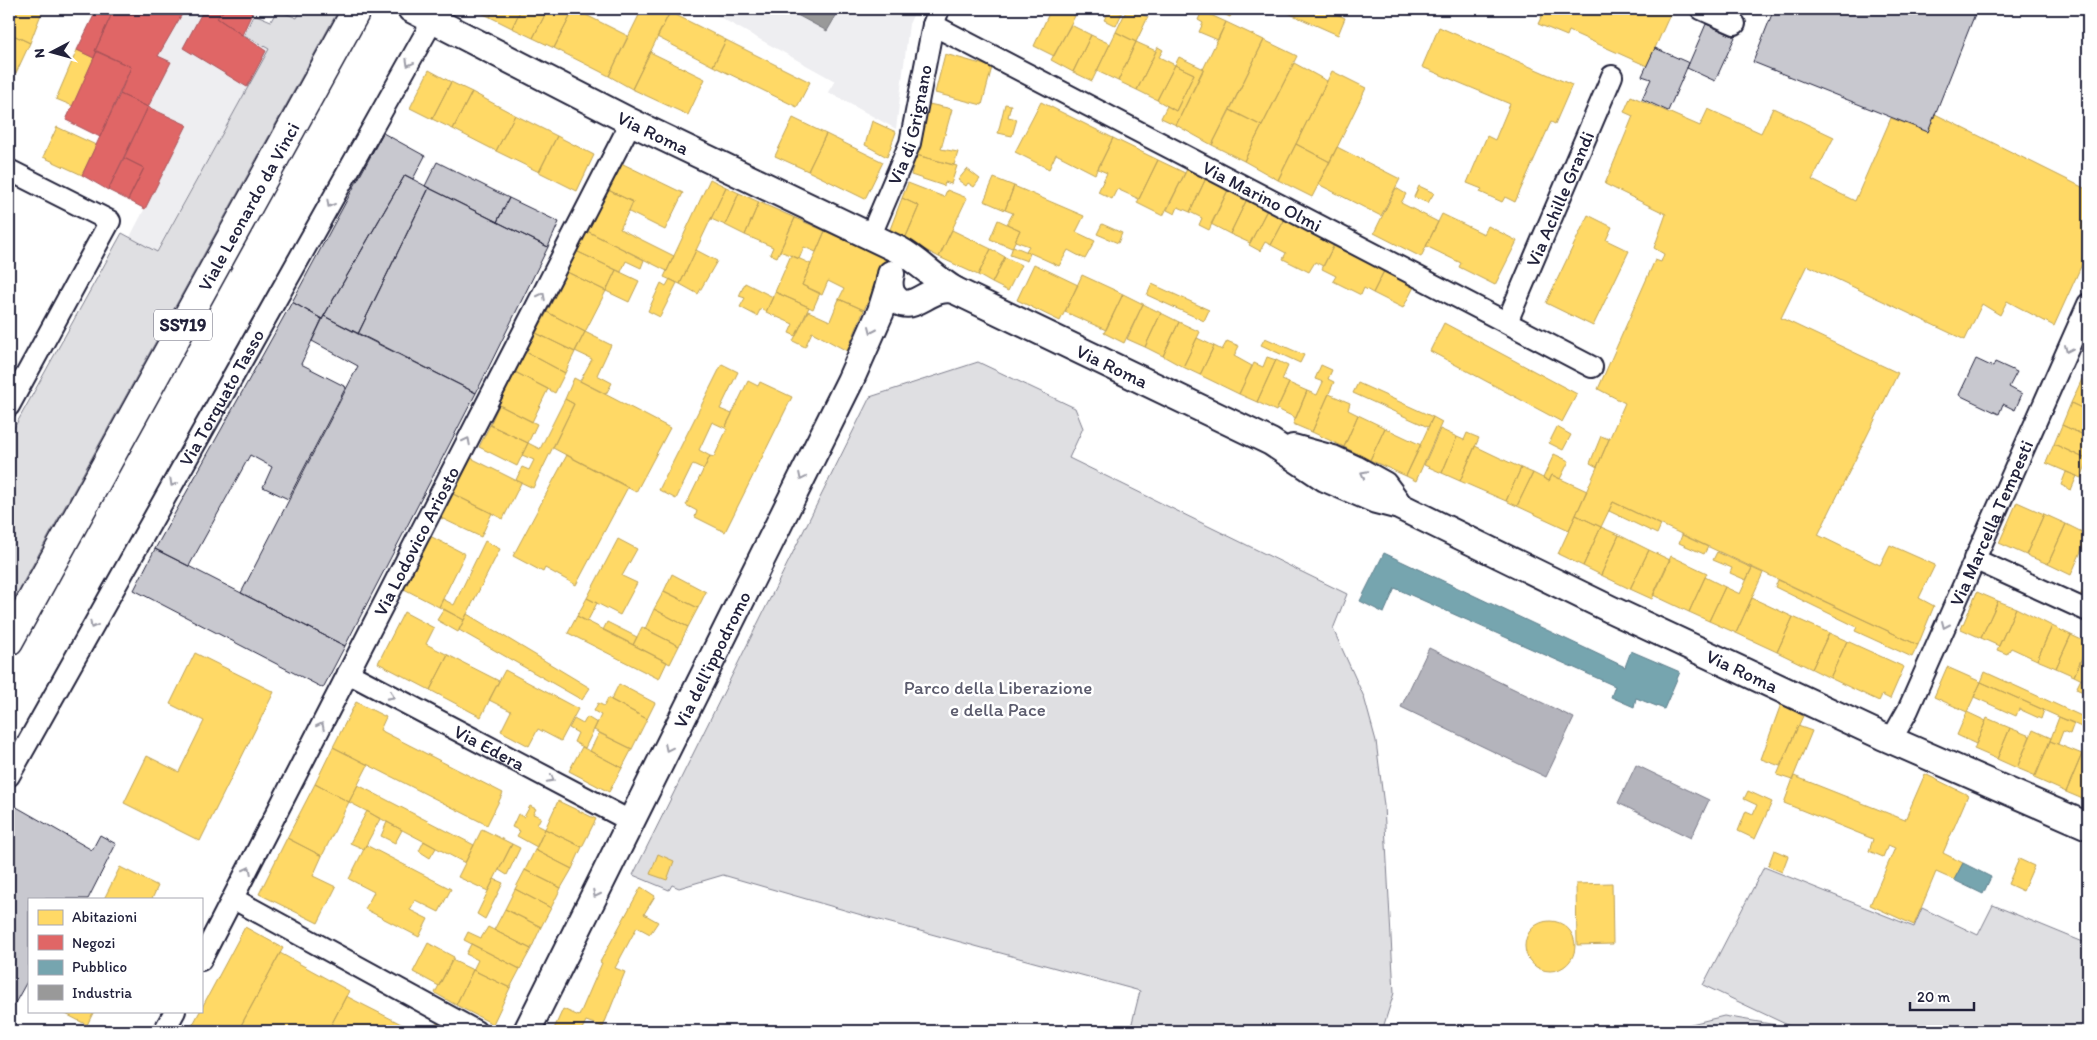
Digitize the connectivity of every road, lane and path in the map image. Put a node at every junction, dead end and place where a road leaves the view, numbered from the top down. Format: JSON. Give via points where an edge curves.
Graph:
{"nodes":[{"id":1,"x":357,"y":9,"type":"edge"},
{"id":2,"x":1701,"y":9,"type":"edge"},
{"id":3,"x":426,"y":12,"type":"edge"},
{"id":4,"x":936,"y":17,"type":"edge"},
{"id":5,"x":1736,"y":24,"type":"dead end"},
{"id":6,"x":1612,"y":76,"type":"dead end"},
{"id":7,"x":631,"y":122,"type":"junction"},
{"id":8,"x":9,"y":170,"type":"edge"},
{"id":9,"x":870,"y":237,"type":"junction"},
{"id":10,"x":910,"y":271,"type":"junction"},
{"id":11,"x":2088,"y":304,"type":"edge"},
{"id":12,"x":1507,"y":322,"type":"junction"},
{"id":13,"x":1592,"y":367,"type":"dead end"},
{"id":14,"x":9,"y":406,"type":"edge"},
{"id":15,"x":1974,"y":559,"type":"junction"},
{"id":16,"x":2088,"y":611,"type":"edge"},
{"id":17,"x":9,"y":641,"type":"edge"},
{"id":18,"x":348,"y":673,"type":"junction"},
{"id":19,"x":1891,"y":740,"type":"junction"},
{"id":20,"x":9,"y":776,"type":"edge"},
{"id":21,"x":632,"y":822,"type":"junction"},
{"id":22,"x":2088,"y":826,"type":"edge"},
{"id":23,"x":234,"y":899,"type":"junction"},
{"id":24,"x":202,"y":958,"type":"edge"},
{"id":25,"x":174,"y":1012,"type":"edge"},
{"id":26,"x":164,"y":1031,"type":"edge"},
{"id":27,"x":476,"y":1031,"type":"edge"},
{"id":28,"x":527,"y":1031,"type":"edge"}],
"edges":[{"from":1,"to":17,"type":"highway","name":"Viale Leonardo da Vinci","number":"SS719"},
{"from":2,"to":5,"type":"street"},
{"from":3,"to":7,"type":"street","name":"Via Roma"},
{"from":3,"to":20,"type":"street","name":"Via Torquato Tasso","one_way":true},
{"from":4,"to":9,"type":"street","name":"Via di Grignano","via":[[910,143]]},
{"from":4,"to":12,"type":"street","name":"Via Marino Olmi"},
{"from":6,"to":12,"type":"street","name":"Via Achille Grandi"},
{"from":7,"to":9,"type":"street","name":"Via Roma"},
{"from":18,"to":7,"type":"street","name":"Via Lodovico Ariosto","one_way":true},
{"from":8,"to":14,"type":"street","via":[[110,222]]},
{"from":9,"to":10,"type":"street","name":"Via Roma"},
{"from":10,"to":19,"type":"street","name":"Via Roma","via":[[942,289],[954,290],[1271,442],[1333,459],[1355,469],[1384,485],[1399,506]]},
{"from":10,"to":21,"type":"street","name":"Via dell'ippodromo","one_way":true,"via":[[881,310],[850,381]]},
{"from":11,"to":15,"type":"street","name":"Via Marcella Tempesti","one_way":true},
{"from":12,"to":13,"type":"street","name":"Via Marino Olmi"},
{"from":15,"to":16,"type":"street"},
{"from":15,"to":19,"type":"street","name":"Via Marcella Tempesti","one_way":true,"via":[[1908,710]]},
{"from":18,"to":21,"type":"street","name":"Via Edera","one_way":true},
{"from":23,"to":18,"type":"street","name":"Via Lodovico Ariosto","one_way":true},
{"from":19,"to":22,"type":"street","name":"Via Roma"},
{"from":21,"to":28,"type":"street","name":"Via dell'ippodromo","one_way":true},
{"from":23,"to":24,"type":"street","name":"Via Lodovico Ariosto"},
{"from":23,"to":27,"type":"street"},
{"from":25,"to":26,"type":"street"}]}
